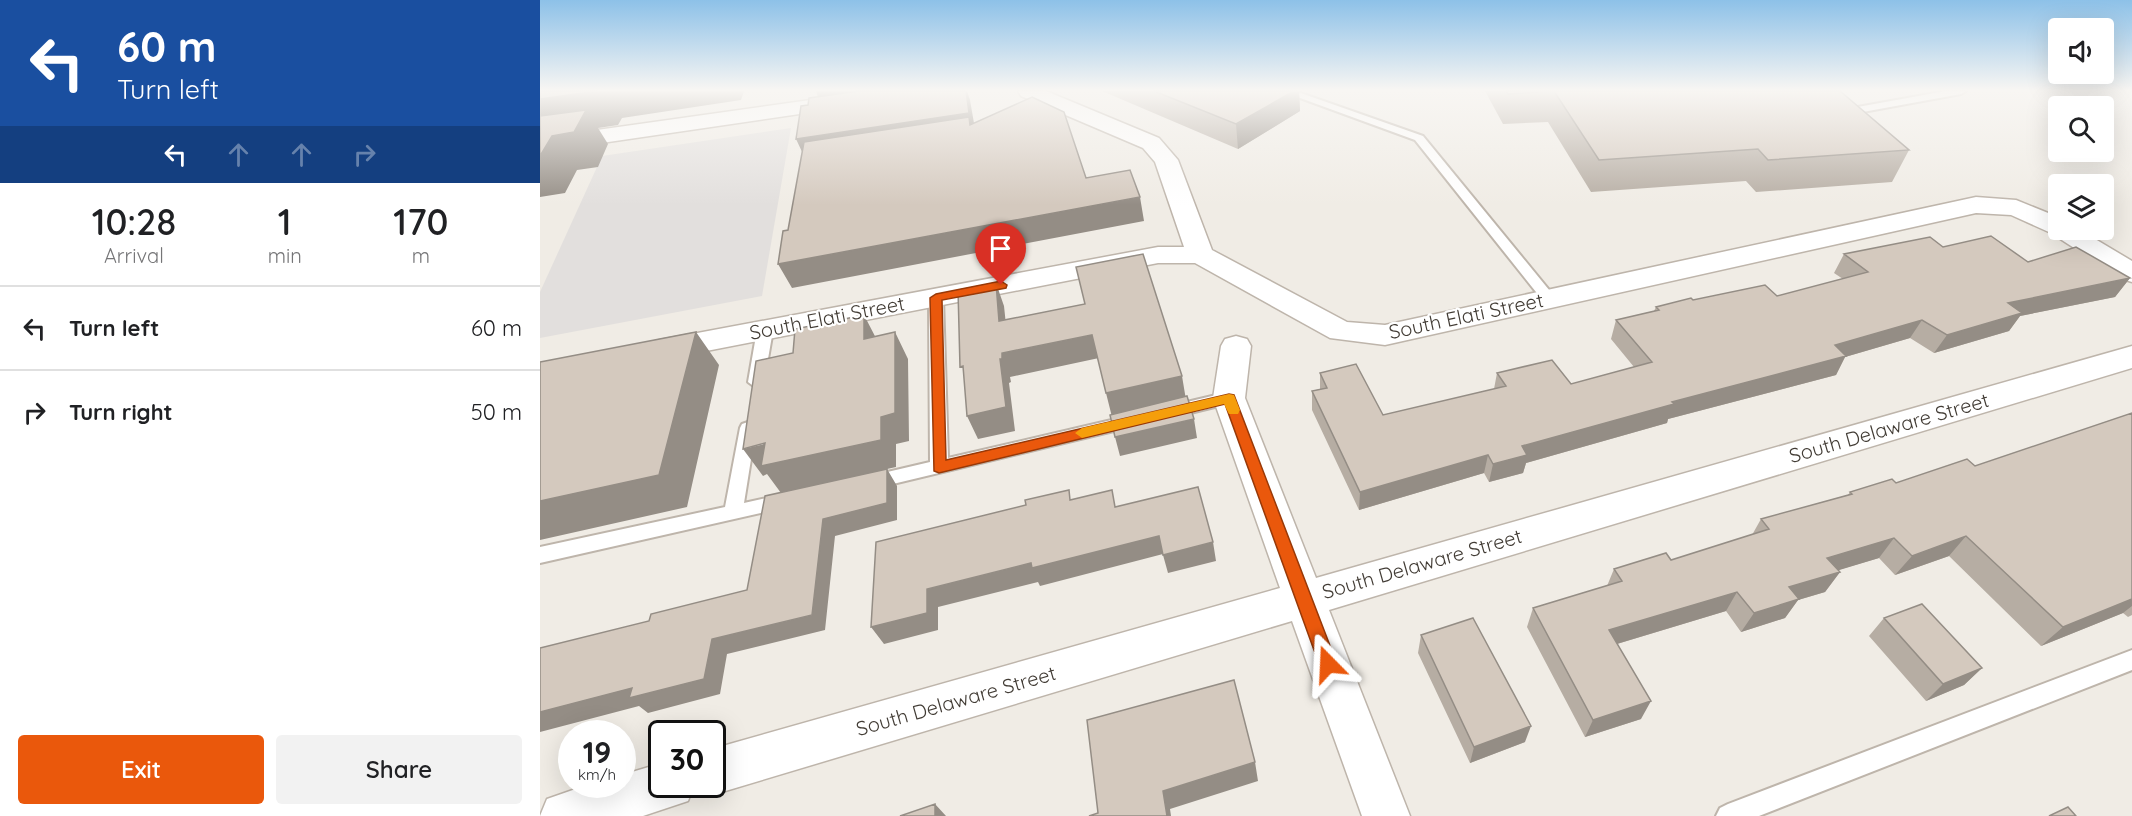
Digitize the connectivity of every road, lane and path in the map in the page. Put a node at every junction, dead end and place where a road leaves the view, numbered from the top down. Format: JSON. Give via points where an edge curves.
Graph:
{"nodes":[{"id":1,"x":624,"y":129,"type":"edge"},
{"id":2,"x":1115,"y":129,"type":"edge"},
{"id":3,"x":1394,"y":129,"type":"edge"},
{"id":4,"x":540,"y":145,"type":"edge"},
{"id":5,"x":2048,"y":222,"type":"edge"},
{"id":6,"x":2078,"y":240,"type":"edge"},
{"id":7,"x":1200,"y":255,"type":"junction"},
{"id":8,"x":2132,"y":273,"type":"edge"},
{"id":9,"x":936,"y":298,"type":"junction"},
{"id":10,"x":1548,"y":299,"type":"junction"},
{"id":11,"x":765,"y":330,"type":"junction"},
{"id":12,"x":1236,"y":346,"type":"dead end"},
{"id":13,"x":630,"y":355,"type":"edge"},
{"id":14,"x":2132,"y":357,"type":"edge"},
{"id":15,"x":1229,"y":398,"type":"junction"},
{"id":16,"x":939,"y":467,"type":"junction"},
{"id":17,"x":859,"y":485,"type":"edge"},
{"id":18,"x":802,"y":497,"type":"edge"},
{"id":19,"x":733,"y":512,"type":"junction"},
{"id":20,"x":540,"y":555,"type":"edge"},
{"id":21,"x":1304,"y":599,"type":"junction"},
{"id":22,"x":2132,"y":660,"type":"edge"},
{"id":23,"x":726,"y":768,"type":"edge"},
{"id":24,"x":648,"y":791,"type":"edge"},
{"id":25,"x":564,"y":816,"type":"edge"},
{"id":26,"x":1386,"y":816,"type":"edge"},
{"id":27,"x":1728,"y":816,"type":"edge"}],
"edges":[{"from":1,"to":4,"type":"street"},
{"from":2,"to":7,"type":"street","via":[[1151,143],[1166,160]]},
{"from":3,"to":10,"type":"lane","via":[[1419,138]]},
{"from":5,"to":10,"type":"street","name":"South Elati Street","via":[[2016,208],[1976,205]]},
{"from":6,"to":8,"type":"street"},
{"from":7,"to":9,"type":"street","name":"South Elati Street","via":[[1158,255]]},
{"from":7,"to":10,"type":"street","name":"South Elati Street","via":[[1341,331],[1385,335]]},
{"from":9,"to":11,"type":"street","name":"South Elati Street"},
{"from":9,"to":16,"type":"lane"},
{"from":11,"to":13,"type":"street","name":"South Elati Street"},
{"from":11,"to":19,"type":"lane"},
{"from":12,"to":15,"type":"street"},
{"from":14,"to":21,"type":"street","name":"South Delaware Street"},
{"from":15,"to":16,"type":"lane"},
{"from":15,"to":21,"type":"street"},
{"from":16,"to":17,"type":"lane"},
{"from":18,"to":19,"type":"lane"},
{"from":19,"to":20,"type":"lane"},
{"from":21,"to":23,"type":"street","name":"South Delaware Street"},
{"from":21,"to":26,"type":"street"},
{"from":22,"to":27,"type":"lane"},
{"from":24,"to":25,"type":"street"}]}
